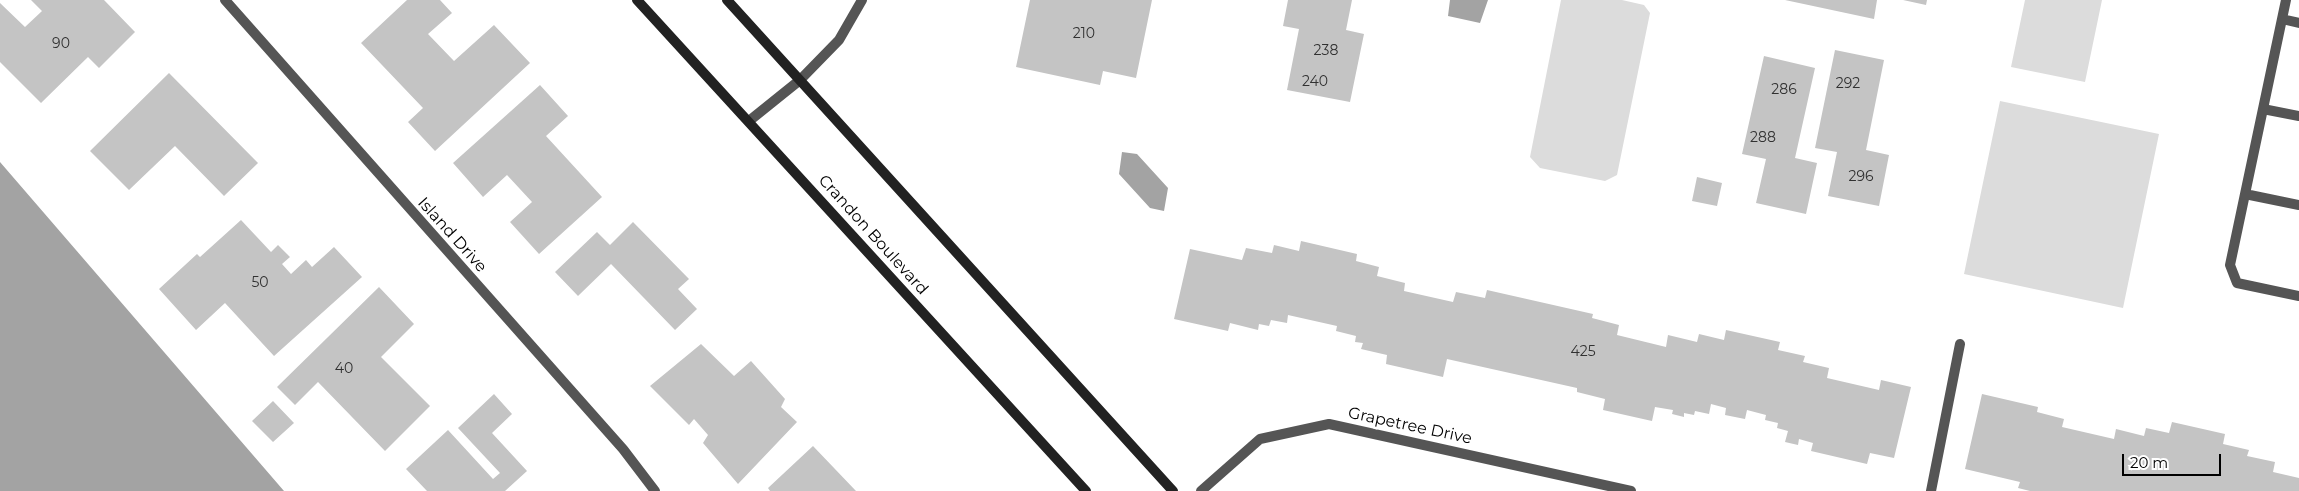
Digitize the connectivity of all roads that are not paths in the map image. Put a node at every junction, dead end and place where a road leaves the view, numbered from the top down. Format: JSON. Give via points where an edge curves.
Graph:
{"nodes":[{"id":1,"x":224,"y":0,"type":"edge"},
{"id":2,"x":637,"y":0,"type":"edge"},
{"id":3,"x":727,"y":0,"type":"edge"},
{"id":4,"x":862,"y":0,"type":"edge"},
{"id":5,"x":2286,"y":0,"type":"edge"},
{"id":6,"x":2282,"y":19,"type":"junction"},
{"id":7,"x":2299,"y":23,"type":"edge"},
{"id":8,"x":800,"y":80,"type":"junction"},
{"id":9,"x":2263,"y":109,"type":"junction"},
{"id":10,"x":2299,"y":116,"type":"edge"},
{"id":11,"x":749,"y":122,"type":"junction"},
{"id":12,"x":2245,"y":194,"type":"junction"},
{"id":13,"x":2299,"y":205,"type":"edge"},
{"id":14,"x":2299,"y":296,"type":"edge"},
{"id":15,"x":1960,"y":344,"type":"dead end"},
{"id":16,"x":655,"y":491,"type":"edge"},
{"id":17,"x":1086,"y":491,"type":"edge"},
{"id":18,"x":1173,"y":491,"type":"edge"},
{"id":19,"x":1201,"y":491,"type":"edge"},
{"id":20,"x":1631,"y":491,"type":"edge"},
{"id":21,"x":1931,"y":491,"type":"edge"}],
"edges":[{"from":1,"to":16,"type":"street","name":"Island Drive","via":[[623,449]]},
{"from":2,"to":11,"type":"main road","name":"Crandon Boulevard"},
{"from":3,"to":8,"type":"main road"},
{"from":4,"to":8,"type":"street","via":[[840,40]]},
{"from":5,"to":6,"type":"street"},
{"from":6,"to":7,"type":"street"},
{"from":6,"to":9,"type":"street"},
{"from":8,"to":11,"type":"street"},
{"from":8,"to":18,"type":"main road"},
{"from":9,"to":10,"type":"street"},
{"from":9,"to":12,"type":"street"},
{"from":11,"to":17,"type":"main road","name":"Crandon Boulevard"},
{"from":12,"to":13,"type":"street"},
{"from":12,"to":14,"type":"street","via":[[2230,265],[2237,283]]},
{"from":15,"to":21,"type":"street"},
{"from":19,"to":20,"type":"street","name":"Grapetree Drive","via":[[1260,439],[1329,424]]}]}
